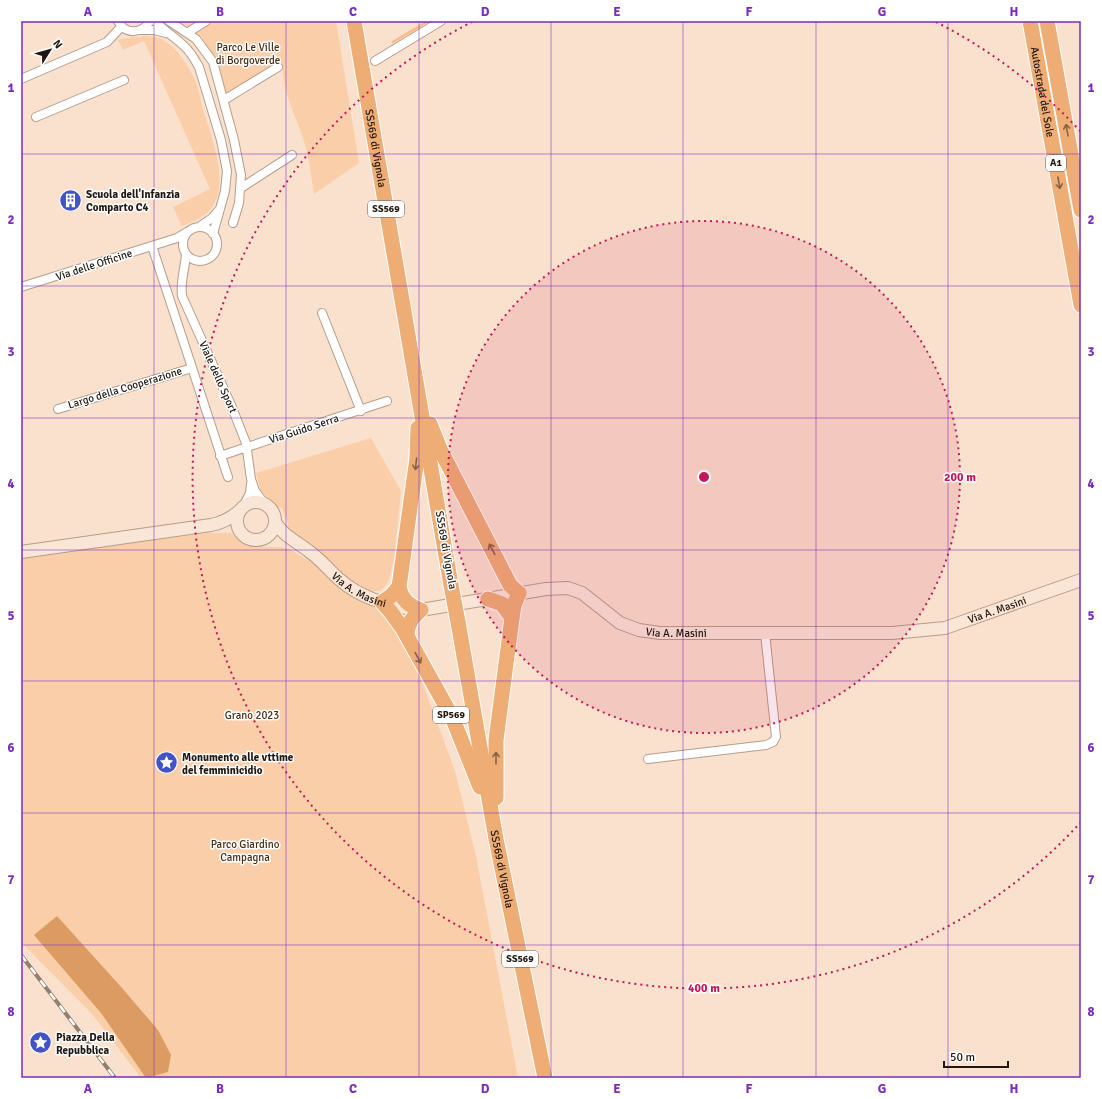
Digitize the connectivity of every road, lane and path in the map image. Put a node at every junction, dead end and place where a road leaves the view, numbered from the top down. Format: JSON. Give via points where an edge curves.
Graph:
{"nodes":[{"id":1,"x":150,"y":21,"type":"edge"},
{"id":2,"x":155,"y":21,"type":"edge"},
{"id":3,"x":169,"y":21,"type":"edge"},
{"id":4,"x":206,"y":21,"type":"edge"},
{"id":5,"x":354,"y":21,"type":"edge"},
{"id":6,"x":441,"y":21,"type":"edge"},
{"id":7,"x":1030,"y":21,"type":"edge"},
{"id":8,"x":1047,"y":21,"type":"edge"},
{"id":9,"x":120,"y":24,"type":"edge"},
{"id":10,"x":141,"y":30,"type":"junction"},
{"id":11,"x":187,"y":33,"type":"junction"},
{"id":12,"x":169,"y":34,"type":"junction"},
{"id":13,"x":375,"y":61,"type":"dead end"},
{"id":14,"x":278,"y":68,"type":"dead end"},
{"id":15,"x":21,"y":79,"type":"edge"},
{"id":16,"x":124,"y":80,"type":"dead end"},
{"id":17,"x":224,"y":100,"type":"junction"},
{"id":18,"x":36,"y":117,"type":"dead end"},
{"id":19,"x":292,"y":155,"type":"dead end"},
{"id":20,"x":241,"y":188,"type":"junction"},
{"id":21,"x":221,"y":207,"type":"junction"},
{"id":22,"x":1081,"y":210,"type":"edge"},
{"id":23,"x":233,"y":224,"type":"dead end"},
{"id":24,"x":199,"y":227,"type":"junction"},
{"id":25,"x":187,"y":232,"type":"junction"},
{"id":26,"x":213,"y":234,"type":"junction"},
{"id":27,"x":166,"y":241,"type":"junction"},
{"id":28,"x":152,"y":246,"type":"junction"},
{"id":29,"x":184,"y":250,"type":"junction"},
{"id":30,"x":204,"y":261,"type":"junction"},
{"id":31,"x":183,"y":277,"type":"junction"},
{"id":32,"x":21,"y":288,"type":"edge"},
{"id":33,"x":1081,"y":305,"type":"edge"},
{"id":34,"x":322,"y":313,"type":"dead end"},
{"id":35,"x":192,"y":368,"type":"junction"},
{"id":36,"x":419,"y":397,"type":"junction"},
{"id":37,"x":387,"y":401,"type":"dead end"},
{"id":38,"x":58,"y":408,"type":"dead end"},
{"id":39,"x":360,"y":410,"type":"junction"},
{"id":40,"x":247,"y":447,"type":"junction"},
{"id":41,"x":220,"y":456,"type":"junction"},
{"id":42,"x":228,"y":477,"type":"dead end"},
{"id":43,"x":251,"y":479,"type":"junction"},
{"id":44,"x":264,"y":503,"type":"junction"},
{"id":45,"x":241,"y":509,"type":"junction"},
{"id":46,"x":275,"y":522,"type":"junction"},
{"id":47,"x":211,"y":525,"type":"junction"},
{"id":48,"x":241,"y":534,"type":"junction"},
{"id":49,"x":264,"y":538,"type":"junction"},
{"id":50,"x":298,"y":544,"type":"junction"},
{"id":51,"x":21,"y":552,"type":"edge"},
{"id":52,"x":505,"y":573,"type":"junction"},
{"id":53,"x":1081,"y":580,"type":"edge"},
{"id":54,"x":399,"y":587,"type":"junction"},
{"id":55,"x":519,"y":593,"type":"junction"},
{"id":56,"x":488,"y":599,"type":"junction"},
{"id":57,"x":382,"y":602,"type":"junction"},
{"id":58,"x":421,"y":610,"type":"junction"},
{"id":59,"x":512,"y":618,"type":"junction"},
{"id":60,"x":765,"y":633,"type":"junction"},
{"id":61,"x":407,"y":636,"type":"junction"},
{"id":62,"x":648,"y":759,"type":"dead end"},
{"id":63,"x":496,"y":840,"type":"junction"},
{"id":64,"x":545,"y":1078,"type":"edge"}],
"edges":[{"from":1,"to":10,"type":"street"},
{"from":2,"to":12,"type":"street"},
{"from":3,"to":11,"type":"street"},
{"from":4,"to":11,"type":"street"},
{"from":5,"to":36,"type":"highway","name":"SS569 di Vignola","number":"SS569"},
{"from":6,"to":13,"type":"street"},
{"from":7,"to":33,"type":"highway","name":"Autostrada del Sole","number":"A1","one_way":true},
{"from":22,"to":8,"type":"highway","name":"Autostrada del Sole","number":"A1","one_way":true},
{"from":9,"to":10,"type":"street","via":[[131,32]]},
{"from":9,"to":15,"type":"street","via":[[107,42]]},
{"from":10,"to":12,"type":"street"},
{"from":11,"to":17,"type":"street","via":[[196,39],[213,62]]},
{"from":12,"to":21,"type":"street","via":[[185,47],[199,67],[221,140],[227,171]]},
{"from":14,"to":17,"type":"street"},
{"from":16,"to":18,"type":"street"},
{"from":17,"to":20,"type":"street","via":[[241,175]]},
{"from":19,"to":20,"type":"street"},
{"from":20,"to":23,"type":"street"},
{"from":21,"to":24,"type":"street","via":[[212,218]]},
{"from":21,"to":26,"type":"street"},
{"from":24,"to":25,"type":"street"},
{"from":24,"to":26,"type":"street"},
{"from":25,"to":27,"type":"street","name":"Via delle Officine"},
{"from":25,"to":29,"type":"street","via":[[183,240]]},
{"from":26,"to":30,"type":"street","via":[[216,239],[216,250]]},
{"from":27,"to":28,"type":"street","name":"Via delle Officine"},
{"from":27,"to":29,"type":"street","via":[[176,243]]},
{"from":28,"to":32,"type":"street","name":"Via delle Officine"},
{"from":28,"to":35,"type":"street","name":"Largo della Cooperazione"},
{"from":29,"to":30,"type":"street","via":[[194,260]]},
{"from":29,"to":31,"type":"street","name":"Viale dello Sport"},
{"from":30,"to":31,"type":"street","via":[[194,266]]},
{"from":31,"to":40,"type":"street","name":"Viale dello Sport","via":[[182,296]]},
{"from":34,"to":39,"type":"street"},
{"from":35,"to":38,"type":"street","name":"Largo della Cooperazione"},
{"from":35,"to":41,"type":"street","name":"Largo della Cooperazione"},
{"from":52,"to":36,"type":"highway","one_way":true,"via":[[441,451]]},
{"from":36,"to":54,"type":"highway","one_way":true,"via":[[417,458]]},
{"from":36,"to":63,"type":"highway","name":"SS569 di Vignola","number":"SS569","bridge":true},
{"from":37,"to":39,"type":"street","name":"Via Guido Serra"},
{"from":39,"to":40,"type":"street","name":"Via Guido Serra"},
{"from":40,"to":41,"type":"street"},
{"from":40,"to":43,"type":"street","name":"Viale dello Sport"},
{"from":41,"to":42,"type":"street","name":"Largo della Cooperazione"},
{"from":43,"to":44,"type":"street","name":"Viale dello Sport","via":[[255,491]]},
{"from":43,"to":45,"type":"street","name":"Viale dello Sport","via":[[250,494]]},
{"from":44,"to":45,"type":"street","name":"Via A. Masini","via":[[254,501]]},
{"from":44,"to":46,"type":"street","name":"Via A. Masini","via":[[272,511]]},
{"from":45,"to":47,"type":"street","name":"Via A. Masini","via":[[232,518]]},
{"from":45,"to":48,"type":"street","via":[[236,524]]},
{"from":46,"to":49,"type":"street","via":[[272,532]]},
{"from":46,"to":50,"type":"street","name":"Via A. Masini"},
{"from":47,"to":48,"type":"street","name":"Via A. Masini","via":[[223,526]]},
{"from":47,"to":51,"type":"street","name":"Via A. Masini"},
{"from":48,"to":49,"type":"street","name":"Via A. Masini","via":[[252,540]]},
{"from":49,"to":50,"type":"street","name":"Via A. Masini"},
{"from":50,"to":57,"type":"street","name":"Via A. Masini","via":[[320,560],[340,580],[365,596]]},
{"from":52,"to":55,"type":"highway","via":[[510,585]]},
{"from":52,"to":56,"type":"highway","via":[[499,591]]},
{"from":53,"to":60,"type":"street","name":"Via A. Masini","via":[[945,628],[892,633]]},
{"from":54,"to":57,"type":"highway"},
{"from":54,"to":58,"type":"highway","via":[[406,602]]},
{"from":55,"to":56,"type":"street","name":"Via A. Masini"},
{"from":55,"to":59,"type":"highway"},
{"from":55,"to":60,"type":"street","name":"Via A. Masini","via":[[568,588],[582,593],[620,623],[639,630],[660,633]]},
{"from":56,"to":58,"type":"street","name":"Via A. Masini"},
{"from":56,"to":59,"type":"highway","via":[[502,604]]},
{"from":57,"to":58,"type":"street","name":"Via A. Masini"},
{"from":57,"to":61,"type":"highway","number":"SP569"},
{"from":58,"to":61,"type":"highway","via":[[411,621]]},
{"from":63,"to":59,"type":"highway","one_way":true,"via":[[496,740]]},
{"from":60,"to":62,"type":"street","via":[[776,737],[773,742],[766,745]]},
{"from":61,"to":63,"type":"highway","number":"SP569","one_way":true,"via":[[452,717],[477,779]]},
{"from":63,"to":64,"type":"highway","name":"SS569 di Vignola","number":"SS569"}]}
